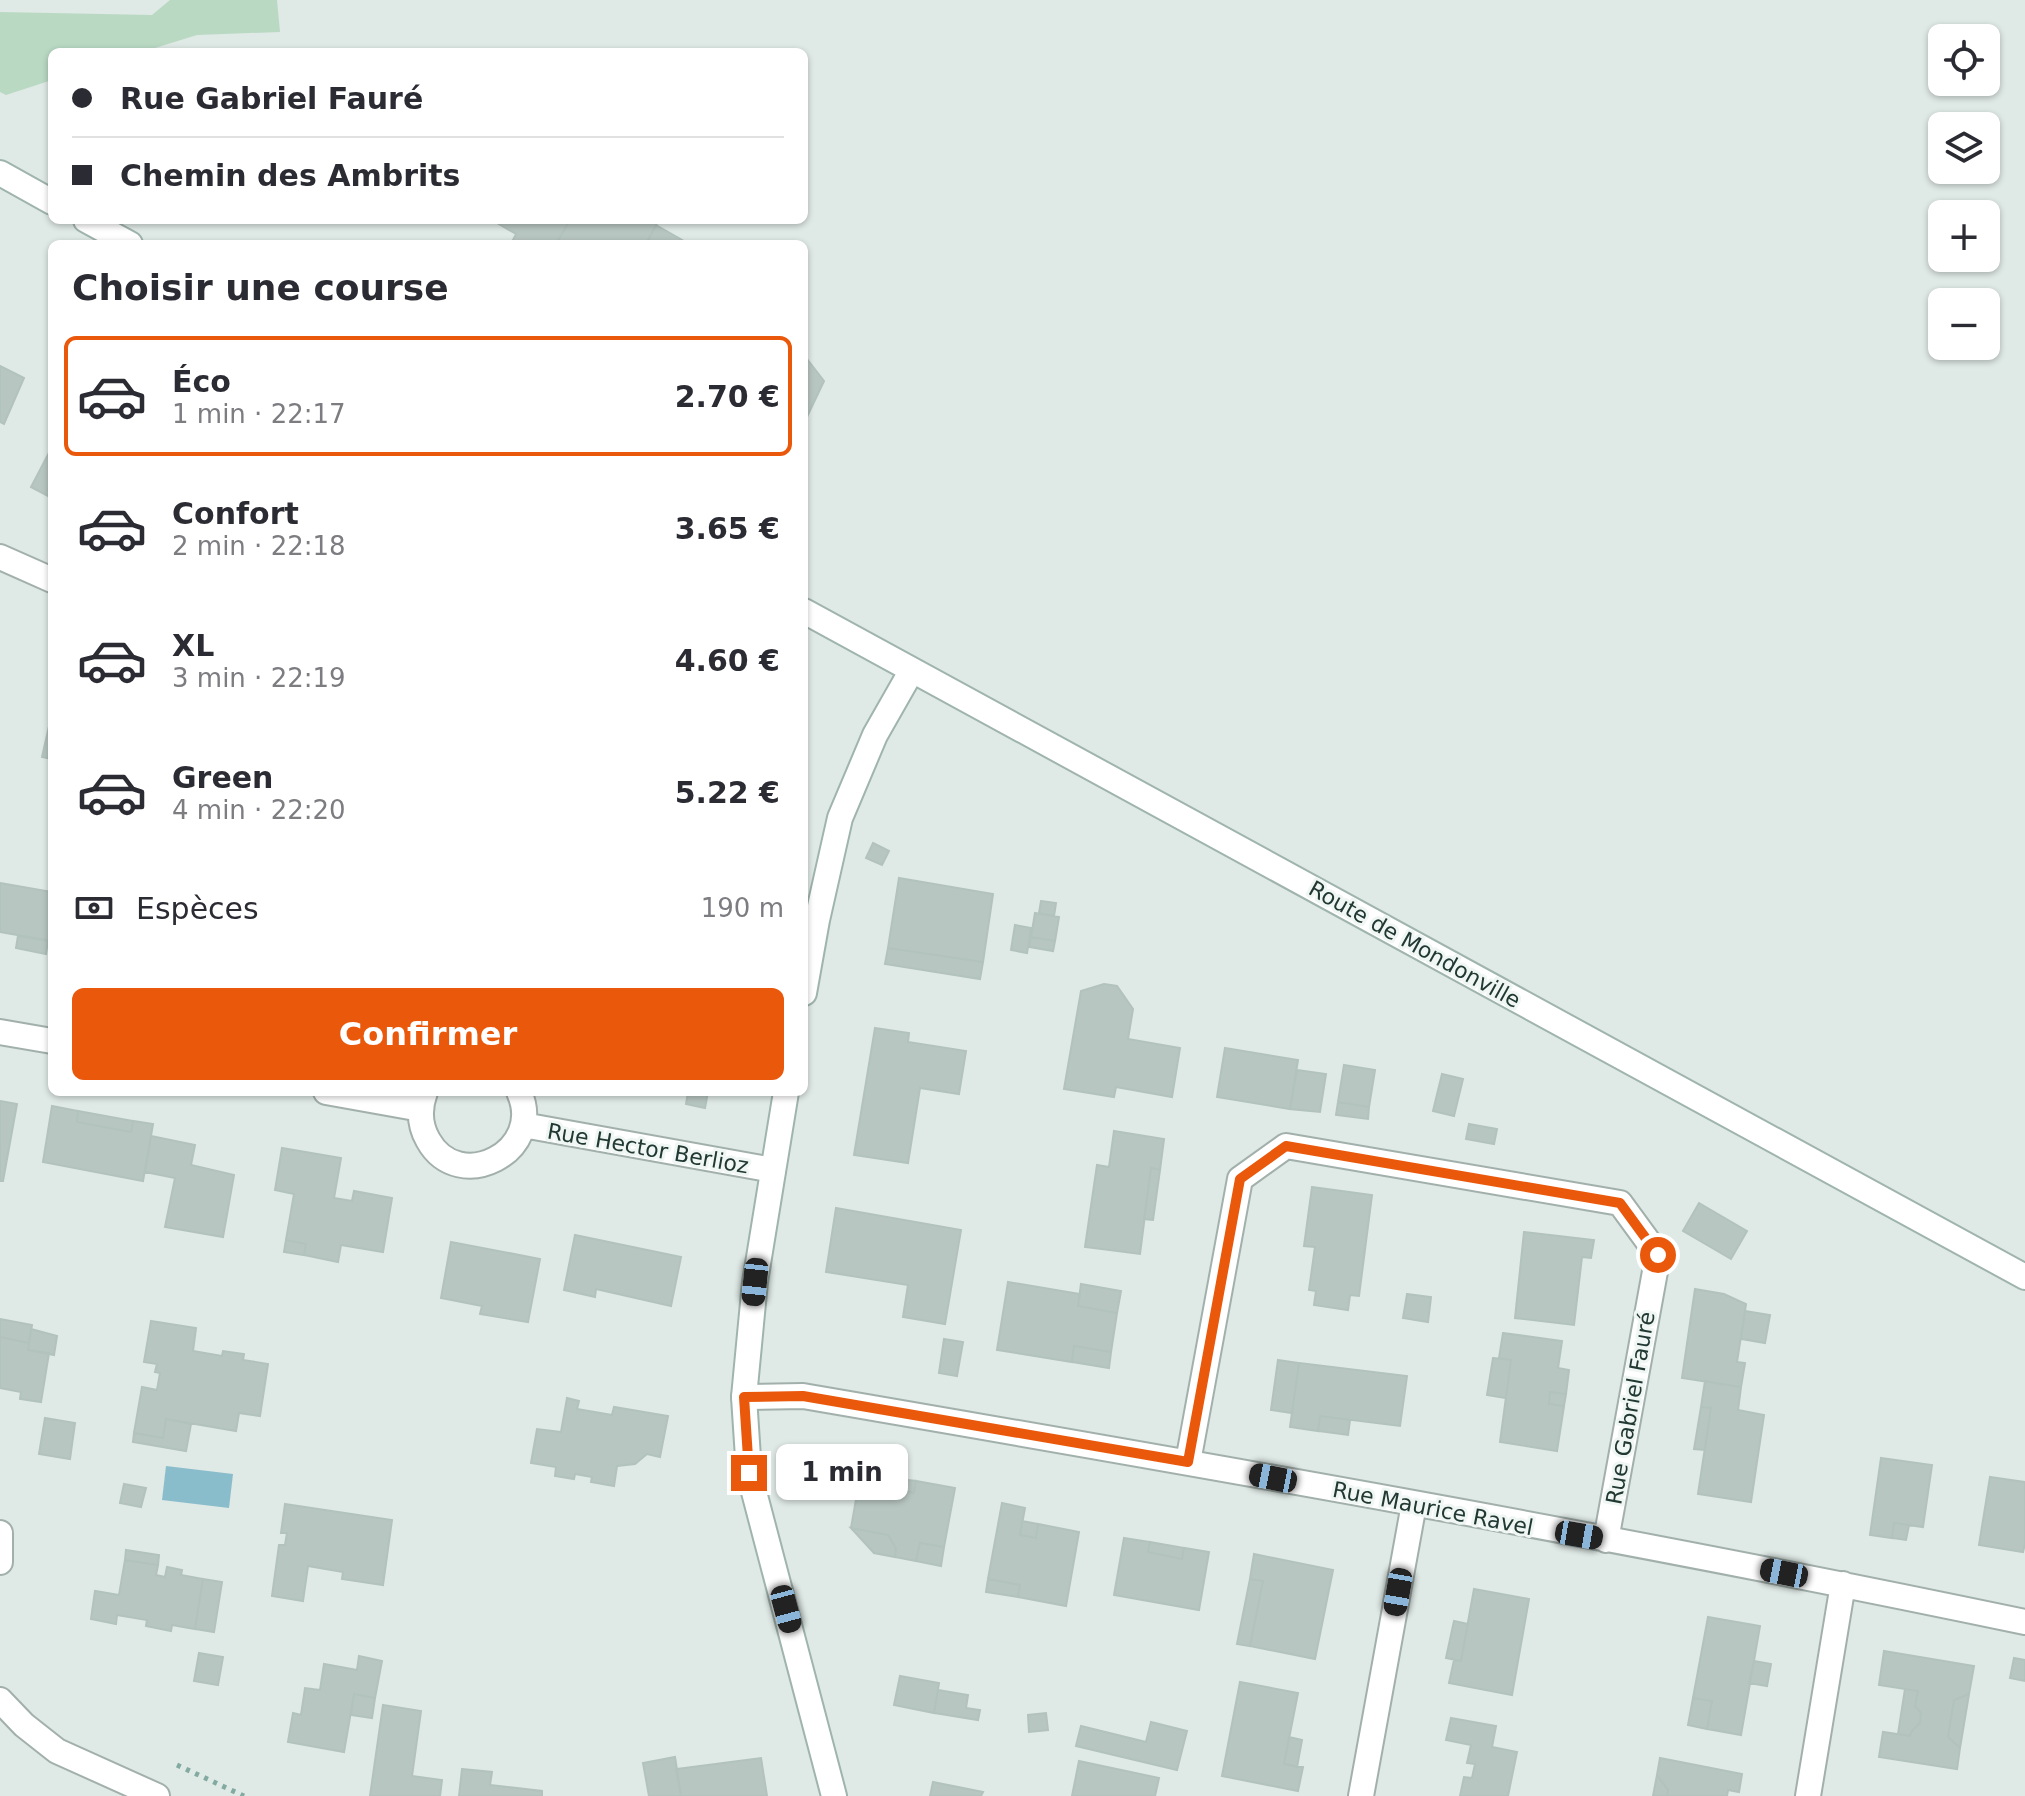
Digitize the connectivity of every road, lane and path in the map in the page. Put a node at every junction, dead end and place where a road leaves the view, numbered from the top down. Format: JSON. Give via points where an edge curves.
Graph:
{"nodes":[{"id":1,"x":0,"y":173,"type":"edge"},
{"id":2,"x":48,"y":200,"type":"edge"},
{"id":3,"x":93,"y":224,"type":"edge"},
{"id":4,"x":123,"y":240,"type":"edge"},
{"id":5,"x":0,"y":557,"type":"edge"},
{"id":6,"x":48,"y":578,"type":"edge"},
{"id":7,"x":808,"y":613,"type":"edge"},
{"id":8,"x":912,"y":670,"type":"junction"},
{"id":9,"x":808,"y":971,"type":"edge"},
{"id":10,"x":0,"y":1032,"type":"edge"},
{"id":11,"x":48,"y":1040,"type":"edge"},
{"id":12,"x":369,"y":1096,"type":"edge"},
{"id":13,"x":520,"y":1096,"type":"edge"},
{"id":14,"x":785,"y":1096,"type":"edge"},
{"id":15,"x":423,"y":1101,"type":"edge"},
{"id":16,"x":523,"y":1125,"type":"junction"},
{"id":17,"x":773,"y":1170,"type":"junction"},
{"id":18,"x":2025,"y":1277,"type":"edge"},
{"id":19,"x":744,"y":1397,"type":"junction"},
{"id":20,"x":1188,"y":1462,"type":"junction"},
{"id":21,"x":1414,"y":1504,"type":"junction"},
{"id":22,"x":0,"y":1533,"type":"edge"},
{"id":23,"x":1606,"y":1540,"type":"junction"},
{"id":24,"x":0,"y":1562,"type":"edge"},
{"id":25,"x":1843,"y":1584,"type":"junction"},
{"id":26,"x":2025,"y":1622,"type":"edge"},
{"id":27,"x":0,"y":1700,"type":"edge"},
{"id":28,"x":157,"y":1796,"type":"edge"},
{"id":29,"x":834,"y":1796,"type":"edge"},
{"id":30,"x":1361,"y":1796,"type":"edge"},
{"id":31,"x":1808,"y":1796,"type":"edge"}],
"edges":[{"from":1,"to":2,"type":"street"},
{"from":3,"to":4,"type":"street"},
{"from":5,"to":6,"type":"street"},
{"from":7,"to":8,"type":"street","name":"Route de Mondonville"},
{"from":8,"to":9,"type":"street","via":[[875,735],[840,818]]},
{"from":8,"to":18,"type":"street","name":"Route de Mondonville"},
{"from":10,"to":11,"type":"street"},
{"from":12,"to":15,"type":"street"},
{"from":13,"to":16,"type":"street","name":"Rue Hector Berlioz"},
{"from":14,"to":17,"type":"street"},
{"from":15,"to":16,"type":"street","name":"Rue Hector Berlioz","via":[[423,1131],[432,1146],[463,1165],[498,1159],[512,1148]]},
{"from":16,"to":17,"type":"street","name":"Rue Hector Berlioz"},
{"from":17,"to":19,"type":"street","via":[[757,1261]]},
{"from":19,"to":20,"type":"street","name":"Rue Maurice Ravel","via":[[803,1396]]},
{"from":19,"to":29,"type":"street","via":[[749,1473]]},
{"from":20,"to":21,"type":"street","name":"Rue Maurice Ravel"},
{"from":20,"to":23,"type":"street","name":"Rue Gabriel Fauré","via":[[1240,1179],[1286,1146],[1620,1203],[1658,1255]]},
{"from":21,"to":23,"type":"street","name":"Rue Maurice Ravel"},
{"from":21,"to":30,"type":"street"},
{"from":22,"to":24,"type":"street"},
{"from":23,"to":25,"type":"street","name":"Rue Maurice Ravel"},
{"from":25,"to":26,"type":"street","name":"Rue Maurice Ravel"},
{"from":25,"to":31,"type":"street"},
{"from":27,"to":28,"type":"street","via":[[57,1751]]}]}
